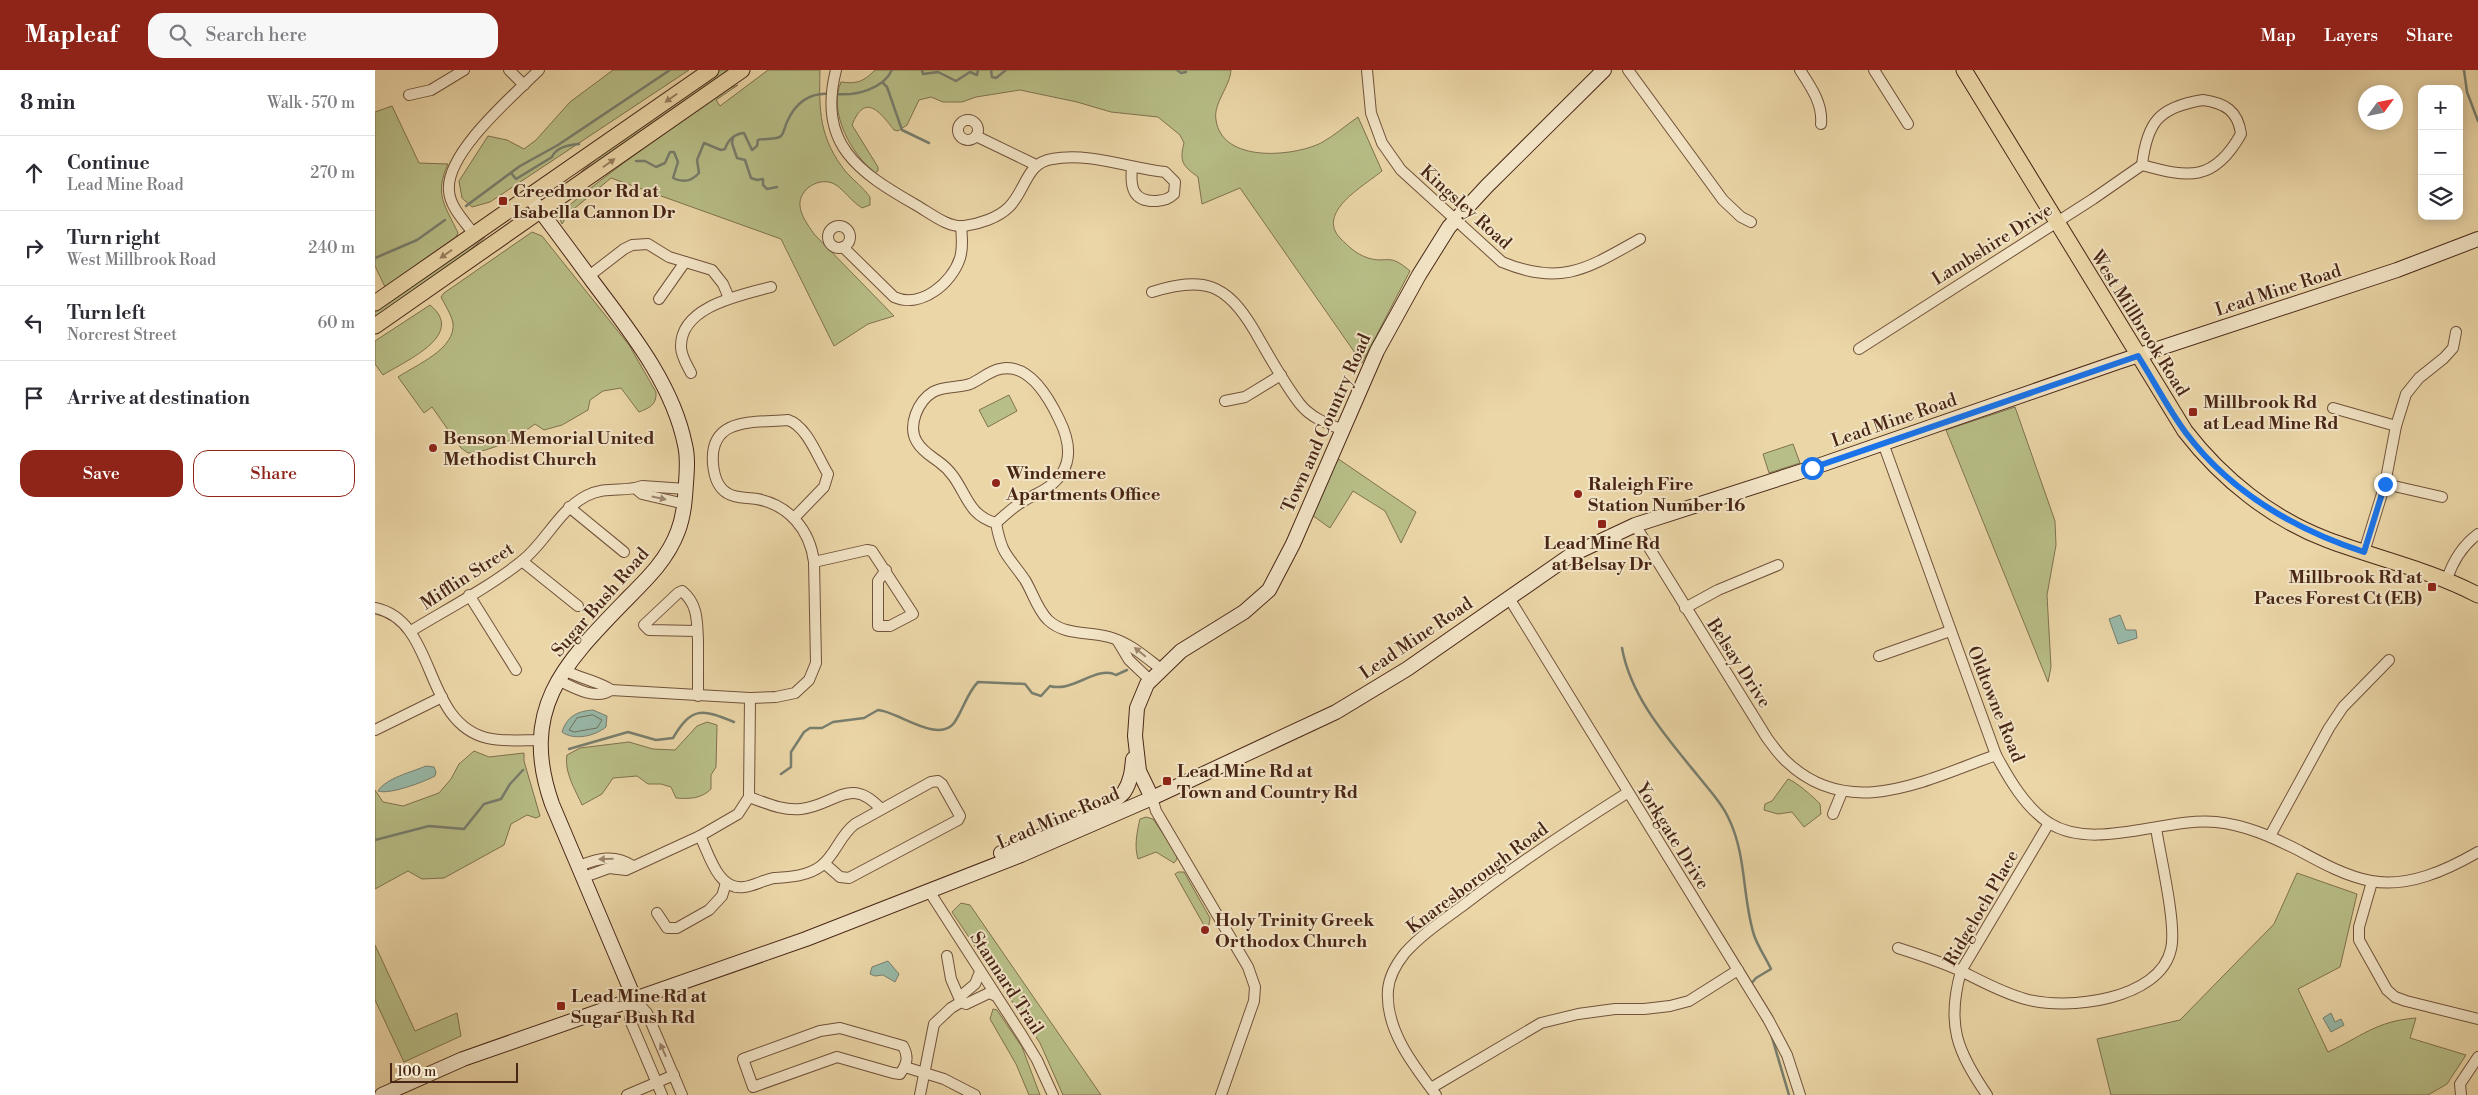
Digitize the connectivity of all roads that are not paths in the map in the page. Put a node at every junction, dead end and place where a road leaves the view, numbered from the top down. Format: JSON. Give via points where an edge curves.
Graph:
{"nodes":[{"id":1,"x":464,"y":70,"type":"edge"},
{"id":2,"x":509,"y":70,"type":"edge"},
{"id":3,"x":539,"y":70,"type":"edge"},
{"id":4,"x":711,"y":70,"type":"edge"},
{"id":5,"x":742,"y":70,"type":"edge"},
{"id":6,"x":836,"y":70,"type":"edge"},
{"id":7,"x":1367,"y":70,"type":"edge"},
{"id":8,"x":1604,"y":70,"type":"edge"},
{"id":9,"x":1628,"y":70,"type":"edge"},
{"id":10,"x":1874,"y":70,"type":"edge"},
{"id":11,"x":1964,"y":70,"type":"edge"},
{"id":12,"x":1805,"y":72,"type":"edge"},
{"id":13,"x":524,"y":85,"type":"junction"},
{"id":14,"x":409,"y":95,"type":"dead end"},
{"id":15,"x":1821,"y":124,"type":"dead end"},
{"id":16,"x":1908,"y":124,"type":"dead end"},
{"id":17,"x":976,"y":136,"type":"dead end"},
{"id":18,"x":1036,"y":165,"type":"junction"},
{"id":19,"x":2142,"y":165,"type":"junction"},
{"id":20,"x":1132,"y":168,"type":"junction"},
{"id":21,"x":530,"y":197,"type":"junction"},
{"id":22,"x":540,"y":211,"type":"junction"},
{"id":23,"x":1455,"y":219,"type":"junction"},
{"id":24,"x":1751,"y":222,"type":"dead end"},
{"id":25,"x":2056,"y":223,"type":"junction"},
{"id":26,"x":961,"y":226,"type":"junction"},
{"id":27,"x":474,"y":234,"type":"junction"},
{"id":28,"x":2478,"y":239,"type":"edge"},
{"id":29,"x":1640,"y":240,"type":"dead end"},
{"id":30,"x":843,"y":247,"type":"dead end"},
{"id":31,"x":685,"y":262,"type":"junction"},
{"id":32,"x":589,"y":276,"type":"junction"},
{"id":33,"x":771,"y":287,"type":"dead end"},
{"id":34,"x":1152,"y":292,"type":"dead end"},
{"id":35,"x":729,"y":298,"type":"junction"},
{"id":36,"x":659,"y":299,"type":"dead end"},
{"id":37,"x":375,"y":303,"type":"edge"},
{"id":38,"x":375,"y":326,"type":"edge"},
{"id":39,"x":2456,"y":332,"type":"dead end"},
{"id":40,"x":1859,"y":349,"type":"dead end"},
{"id":41,"x":2138,"y":356,"type":"junction"},
{"id":42,"x":691,"y":373,"type":"dead end"},
{"id":43,"x":1281,"y":375,"type":"junction"},
{"id":44,"x":1225,"y":401,"type":"dead end"},
{"id":45,"x":2333,"y":408,"type":"dead end"},
{"id":46,"x":2396,"y":426,"type":"junction"},
{"id":47,"x":1343,"y":430,"type":"junction"},
{"id":48,"x":1883,"y":444,"type":"junction"},
{"id":49,"x":2385,"y":484,"type":"junction"},
{"id":50,"x":636,"y":488,"type":"junction"},
{"id":51,"x":686,"y":489,"type":"junction"},
{"id":52,"x":2442,"y":498,"type":"dead end"},
{"id":53,"x":685,"y":504,"type":"junction"},
{"id":54,"x":569,"y":508,"type":"junction"},
{"id":55,"x":793,"y":518,"type":"junction"},
{"id":56,"x":996,"y":523,"type":"junction"},
{"id":57,"x":1635,"y":525,"type":"junction"},
{"id":58,"x":2478,"y":534,"type":"edge"},
{"id":59,"x":624,"y":552,"type":"dead end"},
{"id":60,"x":2364,"y":552,"type":"junction"},
{"id":61,"x":522,"y":561,"type":"junction"},
{"id":62,"x":814,"y":562,"type":"junction"},
{"id":63,"x":1778,"y":565,"type":"dead end"},
{"id":64,"x":886,"y":570,"type":"junction"},
{"id":65,"x":2447,"y":578,"type":"junction"},
{"id":66,"x":2478,"y":594,"type":"edge"},
{"id":67,"x":469,"y":595,"type":"junction"},
{"id":68,"x":1509,"y":598,"type":"junction"},
{"id":69,"x":578,"y":606,"type":"dead end"},
{"id":70,"x":375,"y":608,"type":"edge"},
{"id":71,"x":1685,"y":608,"type":"junction"},
{"id":72,"x":411,"y":631,"type":"junction"},
{"id":73,"x":697,"y":631,"type":"junction"},
{"id":74,"x":1949,"y":631,"type":"junction"},
{"id":75,"x":1117,"y":640,"type":"junction"},
{"id":76,"x":1879,"y":656,"type":"dead end"},
{"id":77,"x":2389,"y":660,"type":"dead end"},
{"id":78,"x":1161,"y":669,"type":"junction"},
{"id":79,"x":516,"y":670,"type":"dead end"},
{"id":80,"x":561,"y":675,"type":"junction"},
{"id":81,"x":1150,"y":680,"type":"junction"},
{"id":82,"x":698,"y":696,"type":"junction"},
{"id":83,"x":441,"y":697,"type":"junction"},
{"id":84,"x":749,"y":698,"type":"junction"},
{"id":85,"x":375,"y":730,"type":"edge"},
{"id":86,"x":1135,"y":736,"type":"junction"},
{"id":87,"x":540,"y":740,"type":"junction"},
{"id":88,"x":1996,"y":755,"type":"junction"},
{"id":89,"x":1842,"y":792,"type":"junction"},
{"id":90,"x":1627,"y":793,"type":"junction"},
{"id":91,"x":749,"y":797,"type":"junction"},
{"id":92,"x":1152,"y":798,"type":"junction"},
{"id":93,"x":881,"y":810,"type":"junction"},
{"id":94,"x":1833,"y":814,"type":"dead end"},
{"id":95,"x":2049,"y":823,"type":"junction"},
{"id":96,"x":2156,"y":828,"type":"junction"},
{"id":97,"x":700,"y":836,"type":"junction"},
{"id":98,"x":2270,"y":836,"type":"junction"},
{"id":99,"x":2478,"y":852,"type":"edge"},
{"id":100,"x":824,"y":863,"type":"junction"},
{"id":101,"x":582,"y":872,"type":"junction"},
{"id":102,"x":2372,"y":882,"type":"junction"},
{"id":103,"x":726,"y":883,"type":"junction"},
{"id":104,"x":929,"y":891,"type":"junction"},
{"id":105,"x":903,"y":901,"type":"junction"},
{"id":106,"x":657,"y":913,"type":"dead end"},
{"id":107,"x":1899,"y":948,"type":"dead end"},
{"id":108,"x":947,"y":956,"type":"dead end"},
{"id":109,"x":1738,"y":970,"type":"junction"},
{"id":110,"x":1961,"y":971,"type":"junction"},
{"id":111,"x":980,"y":972,"type":"junction"},
{"id":112,"x":996,"y":996,"type":"junction"},
{"id":113,"x":635,"y":1000,"type":"junction"},
{"id":114,"x":961,"y":1002,"type":"junction"},
{"id":115,"x":2478,"y":1019,"type":"edge"},
{"id":116,"x":2478,"y":1057,"type":"edge"},
{"id":117,"x":905,"y":1067,"type":"junction"},
{"id":118,"x":925,"y":1072,"type":"junction"},
{"id":119,"x":2474,"y":1072,"type":"edge"},
{"id":120,"x":674,"y":1075,"type":"junction"},
{"id":121,"x":656,"y":1082,"type":"junction"},
{"id":122,"x":1433,"y":1092,"type":"edge"},
{"id":123,"x":382,"y":1095,"type":"edge"},
{"id":124,"x":627,"y":1095,"type":"edge"},
{"id":125,"x":662,"y":1095,"type":"edge"},
{"id":126,"x":682,"y":1095,"type":"edge"},
{"id":127,"x":920,"y":1095,"type":"edge"},
{"id":128,"x":975,"y":1095,"type":"edge"},
{"id":129,"x":1053,"y":1095,"type":"edge"},
{"id":130,"x":1221,"y":1095,"type":"edge"},
{"id":131,"x":1800,"y":1095,"type":"edge"},
{"id":132,"x":1987,"y":1095,"type":"edge"},
{"id":133,"x":2461,"y":1095,"type":"edge"}],
"edges":[{"from":1,"to":14,"type":"street","via":[[431,90]]},
{"from":2,"to":13,"type":"street"},
{"from":3,"to":13,"type":"street"},
{"from":4,"to":21,"type":"main road","one_way":true},
{"from":22,"to":5,"type":"main road","one_way":true},
{"from":6,"to":26,"type":"street","via":[[831,92],[831,116],[839,140],[855,164],[914,204],[945,222]]},
{"from":7,"to":23,"type":"street","name":"Kingsley Road","via":[[1371,113],[1382,143],[1401,170]]},
{"from":8,"to":23,"type":"main road","name":"Town and Country Road"},
{"from":9,"to":24,"type":"street","via":[[1723,200]]},
{"from":10,"to":16,"type":"street"},
{"from":11,"to":25,"type":"main road","name":"West Millbrook Road"},
{"from":12,"to":15,"type":"street","via":[[1823,113]]},
{"from":13,"to":27,"type":"street","via":[[479,128],[449,181],[452,203]]},
{"from":17,"to":18,"type":"street"},
{"from":18,"to":20,"type":"street","via":[[1051,159],[1072,157]]},
{"from":18,"to":26,"type":"street","via":[[1015,199],[1001,214]]},
{"from":19,"to":19,"type":"street","via":[[2182,174],[2205,172],[2224,158],[2241,134],[2235,114],[2227,106],[2203,100],[2163,112],[2150,130]]},
{"from":19,"to":25,"type":"street","name":"Lambshire Drive"},
{"from":20,"to":20,"type":"street","via":[[1165,172],[1175,182],[1174,194],[1164,200],[1141,199],[1131,187]]},
{"from":21,"to":22,"type":"main road","name":"Sugar Bush Road"},
{"from":21,"to":27,"type":"main road"},
{"from":22,"to":32,"type":"main road","name":"Sugar Bush Road"},
{"from":22,"to":38,"type":"main road"},
{"from":23,"to":29,"type":"street","name":"Kingsley Road","via":[[1502,262],[1539,274],[1575,272]]},
{"from":23,"to":47,"type":"main road","name":"Town and Country Road","via":[[1419,275],[1377,351]]},
{"from":25,"to":40,"type":"street","name":"Lambshire Drive"},
{"from":25,"to":41,"type":"main road","name":"West Millbrook Road"},
{"from":26,"to":30,"type":"street","via":[[960,257],[952,274],[935,291],[915,299],[893,297]]},
{"from":27,"to":37,"type":"main road","one_way":true},
{"from":28,"to":41,"type":"main road","name":"Lead Mine Road","via":[[2397,270]]},
{"from":31,"to":32,"type":"street","via":[[669,257],[648,244],[640,244],[625,249]]},
{"from":31,"to":35,"type":"street","via":[[712,270]]},
{"from":31,"to":36,"type":"street"},
{"from":32,"to":51,"type":"main road","name":"Sugar Bush Road","via":[[630,331],[670,401],[685,446]]},
{"from":33,"to":35,"type":"street"},
{"from":34,"to":43,"type":"street","via":[[1179,285],[1199,285],[1228,294],[1243,311]]},
{"from":35,"to":42,"type":"street","via":[[707,308],[685,333],[681,350]]},
{"from":39,"to":46,"type":"street","via":[[2453,348],[2411,385]]},
{"from":41,"to":48,"type":"main road","name":"Lead Mine Road"},
{"from":41,"to":60,"type":"main road","name":"West Millbrook Road","via":[[2185,431],[2232,482],[2292,523]]},
{"from":43,"to":44,"type":"street","via":[[1245,397]]},
{"from":43,"to":47,"type":"street","via":[[1309,413]]},
{"from":45,"to":46,"type":"street"},
{"from":46,"to":49,"type":"street"},
{"from":47,"to":78,"type":"main road","name":"Town and Country Road","via":[[1269,590],[1249,609],[1193,643]]},
{"from":48,"to":57,"type":"main road","name":"Lead Mine Road"},
{"from":48,"to":74,"type":"street","name":"Oldtowne Road"},
{"from":49,"to":52,"type":"street"},
{"from":49,"to":60,"type":"street"},
{"from":50,"to":51,"type":"street","name":"Mifflin Street"},
{"from":50,"to":53,"type":"street","name":"Mifflin Street","one_way":true,"via":[[641,494]]},
{"from":50,"to":54,"type":"street","name":"Mifflin Street","via":[[604,490],[586,496]]},
{"from":51,"to":53,"type":"main road","name":"Sugar Bush Road"},
{"from":53,"to":80,"type":"main road","name":"Sugar Bush Road","via":[[678,532],[660,564],[585,643]]},
{"from":54,"to":59,"type":"street"},
{"from":54,"to":61,"type":"street","name":"Mifflin Street"},
{"from":55,"to":55,"type":"street","via":[[775,505],[737,498],[720,487],[715,477],[712,452],[721,432],[737,425],[789,420],[802,429],[828,474],[824,486]]},
{"from":55,"to":62,"type":"street","via":[[807,536]]},
{"from":56,"to":56,"type":"street","via":[[1018,504],[1049,488],[1063,471],[1069,450],[1064,428],[1046,396],[1030,377],[1008,368],[998,369],[969,384],[933,392],[918,409],[913,429],[922,450],[955,476],[972,510],[979,517]]},
{"from":56,"to":75,"type":"street","via":[[1001,548],[1048,620],[1066,631]]},
{"from":57,"to":68,"type":"main road","name":"Lead Mine Road","via":[[1571,555]]},
{"from":57,"to":71,"type":"street","name":"Belsay Drive"},
{"from":58,"to":65,"type":"street","via":[[2462,549]]},
{"from":60,"to":65,"type":"main road","name":"West Millbrook Road"},
{"from":61,"to":67,"type":"street","name":"Mifflin Street"},
{"from":61,"to":69,"type":"street"},
{"from":62,"to":64,"type":"street","via":[[867,550],[876,555]]},
{"from":62,"to":84,"type":"street","via":[[814,671],[795,694]]},
{"from":63,"to":71,"type":"street"},
{"from":64,"to":64,"type":"street","via":[[878,581],[879,626],[890,626],[913,614]]},
{"from":65,"to":66,"type":"main road","name":"West Millbrook Road"},
{"from":67,"to":72,"type":"street","name":"Mifflin Street"},
{"from":67,"to":79,"type":"street"},
{"from":68,"to":90,"type":"street","name":"Yorkgate Drive"},
{"from":68,"to":92,"type":"main road","name":"Lead Mine Road","via":[[1407,670],[1336,712]]},
{"from":70,"to":72,"type":"street","via":[[392,614]]},
{"from":71,"to":89,"type":"street","name":"Belsay Drive","via":[[1767,738],[1787,762],[1811,779]]},
{"from":72,"to":83,"type":"street"},
{"from":73,"to":73,"type":"street","via":[[693,603],[682,591],[644,625],[649,630]]},
{"from":73,"to":82,"type":"street"},
{"from":74,"to":76,"type":"street"},
{"from":74,"to":88,"type":"street","name":"Oldtowne Road"},
{"from":78,"to":75,"type":"street","one_way":true,"via":[[1130,644]]},
{"from":75,"to":81,"type":"street","via":[[1129,660]]},
{"from":77,"to":98,"type":"street","via":[[2343,707]]},
{"from":78,"to":81,"type":"main road","name":"Town and Country Road"},
{"from":80,"to":82,"type":"street","via":[[588,687]]},
{"from":80,"to":87,"type":"main road","name":"Sugar Bush Road","via":[[549,703]]},
{"from":81,"to":86,"type":"main road","name":"Town and Country Road","via":[[1137,708]]},
{"from":82,"to":84,"type":"street"},
{"from":83,"to":85,"type":"street"},
{"from":83,"to":87,"type":"street","via":[[455,717],[476,734],[498,740]]},
{"from":84,"to":91,"type":"street"},
{"from":86,"to":92,"type":"main road","name":"Town and Country Road","via":[[1139,771]]},
{"from":86,"to":105,"type":"main road","via":[[1131,780],[1123,793],[1107,806]]},
{"from":87,"to":101,"type":"main road","name":"Sugar Bush Road","via":[[547,792]]},
{"from":88,"to":89,"type":"street","name":"Belsay Drive","via":[[1888,792]]},
{"from":88,"to":95,"type":"street","name":"Oldtowne Road","via":[[2011,784]]},
{"from":89,"to":94,"type":"street"},
{"from":90,"to":109,"type":"street","name":"Yorkgate Drive"},
{"from":90,"to":122,"type":"street","name":"Knaresborough Road","via":[[1472,898],[1421,938],[1394,969],[1388,988],[1388,1007],[1394,1032]]},
{"from":91,"to":93,"type":"street","via":[[775,806],[799,809],[811,808],[849,792],[872,799]]},
{"from":91,"to":97,"type":"street","via":[[730,821]]},
{"from":92,"to":104,"type":"main road","name":"Lead Mine Road","via":[[1053,842]]},
{"from":92,"to":130,"type":"street","via":[[1156,811],[1248,967],[1255,987],[1254,1001]]},
{"from":93,"to":100,"type":"street","via":[[847,829]]},
{"from":93,"to":100,"type":"street","via":[[938,781],[960,816],[958,820],[849,878],[840,878]]},
{"from":95,"to":96,"type":"street","name":"Oldtowne Road","via":[[2101,836]]},
{"from":95,"to":110,"type":"street","name":"Ridgeloch Place"},
{"from":96,"to":98,"type":"street","name":"Oldtowne Road","via":[[2215,822]]},
{"from":96,"to":110,"type":"street","via":[[2173,938],[2167,960],[2140,986],[2113,997],[2091,1001],[2043,1002],[2005,992]]},
{"from":97,"to":101,"type":"street","via":[[633,866],[608,857]]},
{"from":97,"to":103,"type":"street"},
{"from":98,"to":102,"type":"street","name":"Oldtowne Road","via":[[2323,864]]},
{"from":99,"to":102,"type":"street","name":"Oldtowne Road","via":[[2428,876]]},
{"from":100,"to":103,"type":"street","via":[[803,875],[770,879],[742,888]]},
{"from":101,"to":113,"type":"main road","name":"Sugar Bush Road"},
{"from":102,"to":115,"type":"street","via":[[2359,927],[2359,940],[2387,990],[2406,1001]]},
{"from":103,"to":106,"type":"street","via":[[716,904],[677,928],[667,928]]},
{"from":104,"to":105,"type":"main road","name":"Lead Mine Road"},
{"from":104,"to":111,"type":"street","name":"Stannard Trail"},
{"from":105,"to":113,"type":"main road","name":"Lead Mine Road"},
{"from":107,"to":110,"type":"street"},
{"from":108,"to":114,"type":"street","via":[[951,978]]},
{"from":109,"to":122,"type":"street","via":[[1689,1000],[1670,1006],[1615,1009],[1541,1023]]},
{"from":109,"to":131,"type":"street","name":"Yorkgate Drive","via":[[1787,1055]]},
{"from":110,"to":132,"type":"street","name":"Ridgeloch Place","via":[[1954,1003],[1956,1036],[1961,1053]]},
{"from":111,"to":112,"type":"street","name":"Stannard Trail"},
{"from":111,"to":114,"type":"street","via":[[975,984],[962,995]]},
{"from":112,"to":114,"type":"street","via":[[989,994],[966,1004]]},
{"from":112,"to":129,"type":"street","name":"Stannard Trail","via":[[1037,1060]]},
{"from":120,"to":113,"type":"street","one_way":true,"via":[[647,1013]]},
{"from":113,"to":121,"type":"street","via":[[630,1020]]},
{"from":113,"to":123,"type":"main road","name":"Lead Mine Road","via":[[463,1059]]},
{"from":114,"to":118,"type":"street","via":[[934,1024]]},
{"from":116,"to":119,"type":"street"},
{"from":117,"to":117,"type":"street","via":[[900,1074],[837,1058],[753,1087],[743,1059],[820,1031],[840,1028],[903,1046],[907,1053]]},
{"from":117,"to":118,"type":"street"},
{"from":118,"to":127,"type":"street"},
{"from":118,"to":128,"type":"street"},
{"from":119,"to":133,"type":"street","via":[[2460,1084]]},
{"from":120,"to":121,"type":"street"},
{"from":120,"to":126,"type":"street"},
{"from":121,"to":124,"type":"street"},
{"from":121,"to":125,"type":"street"}]}
